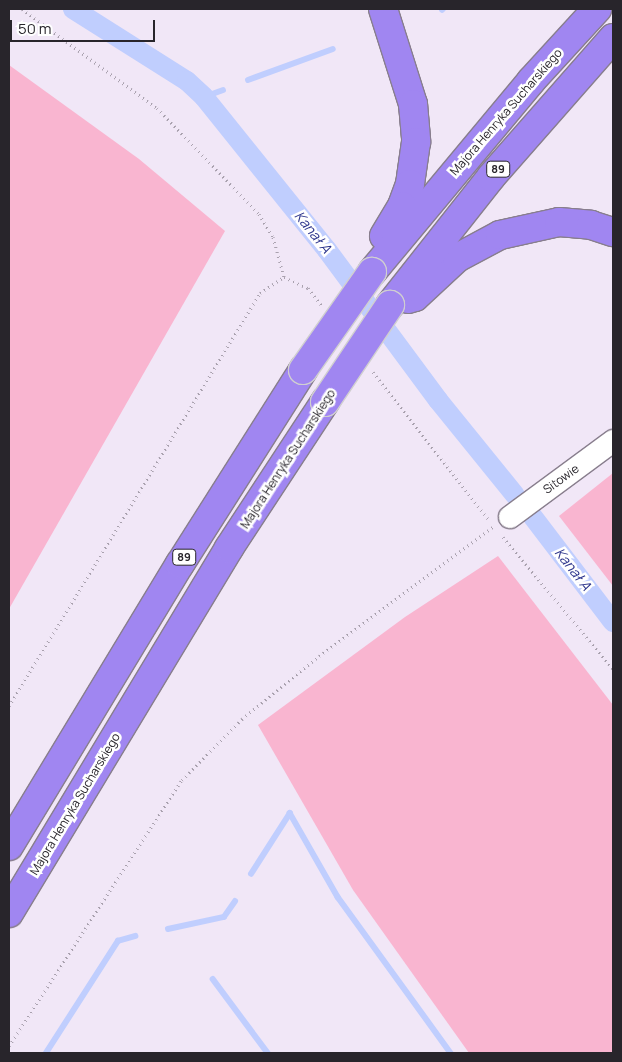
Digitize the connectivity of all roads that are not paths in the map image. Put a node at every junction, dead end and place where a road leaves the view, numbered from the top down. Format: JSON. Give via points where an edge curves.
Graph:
{"nodes":[{"id":1,"x":384,"y":9,"type":"edge"},
{"id":2,"x":597,"y":9,"type":"edge"},
{"id":3,"x":613,"y":38,"type":"edge"},
{"id":4,"x":613,"y":232,"type":"edge"},
{"id":5,"x":372,"y":272,"type":"junction"},
{"id":6,"x":390,"y":305,"type":"junction"},
{"id":7,"x":613,"y":441,"type":"edge"},
{"id":8,"x":502,"y":521,"type":"road end"},
{"id":9,"x":9,"y":846,"type":"edge"},
{"id":10,"x":9,"y":913,"type":"edge"}],
"edges":[{"from":1,"to":5,"type":"highway","via":[[413,104],[416,142],[410,184],[402,206],[372,256]]},
{"from":2,"to":5,"type":"highway","name":"Majora Henryka Sucharskiego","number":"89","via":[[531,81]]},
{"from":3,"to":6,"type":"highway","name":"Majora Henryka Sucharskiego","number":"89","via":[[491,177]]},
{"from":4,"to":6,"type":"highway","via":[[559,222],[500,235],[457,258],[415,297]]},
{"from":5,"to":9,"type":"highway","name":"Majora Henryka Sucharskiego","number":"89","bridge":true,"via":[[303,370],[180,564]]},
{"from":6,"to":10,"type":"highway","name":"Majora Henryka Sucharskiego","number":"89","bridge":true,"via":[[230,548]]},
{"from":7,"to":8,"type":"street","name":"Sitowie"}]}
